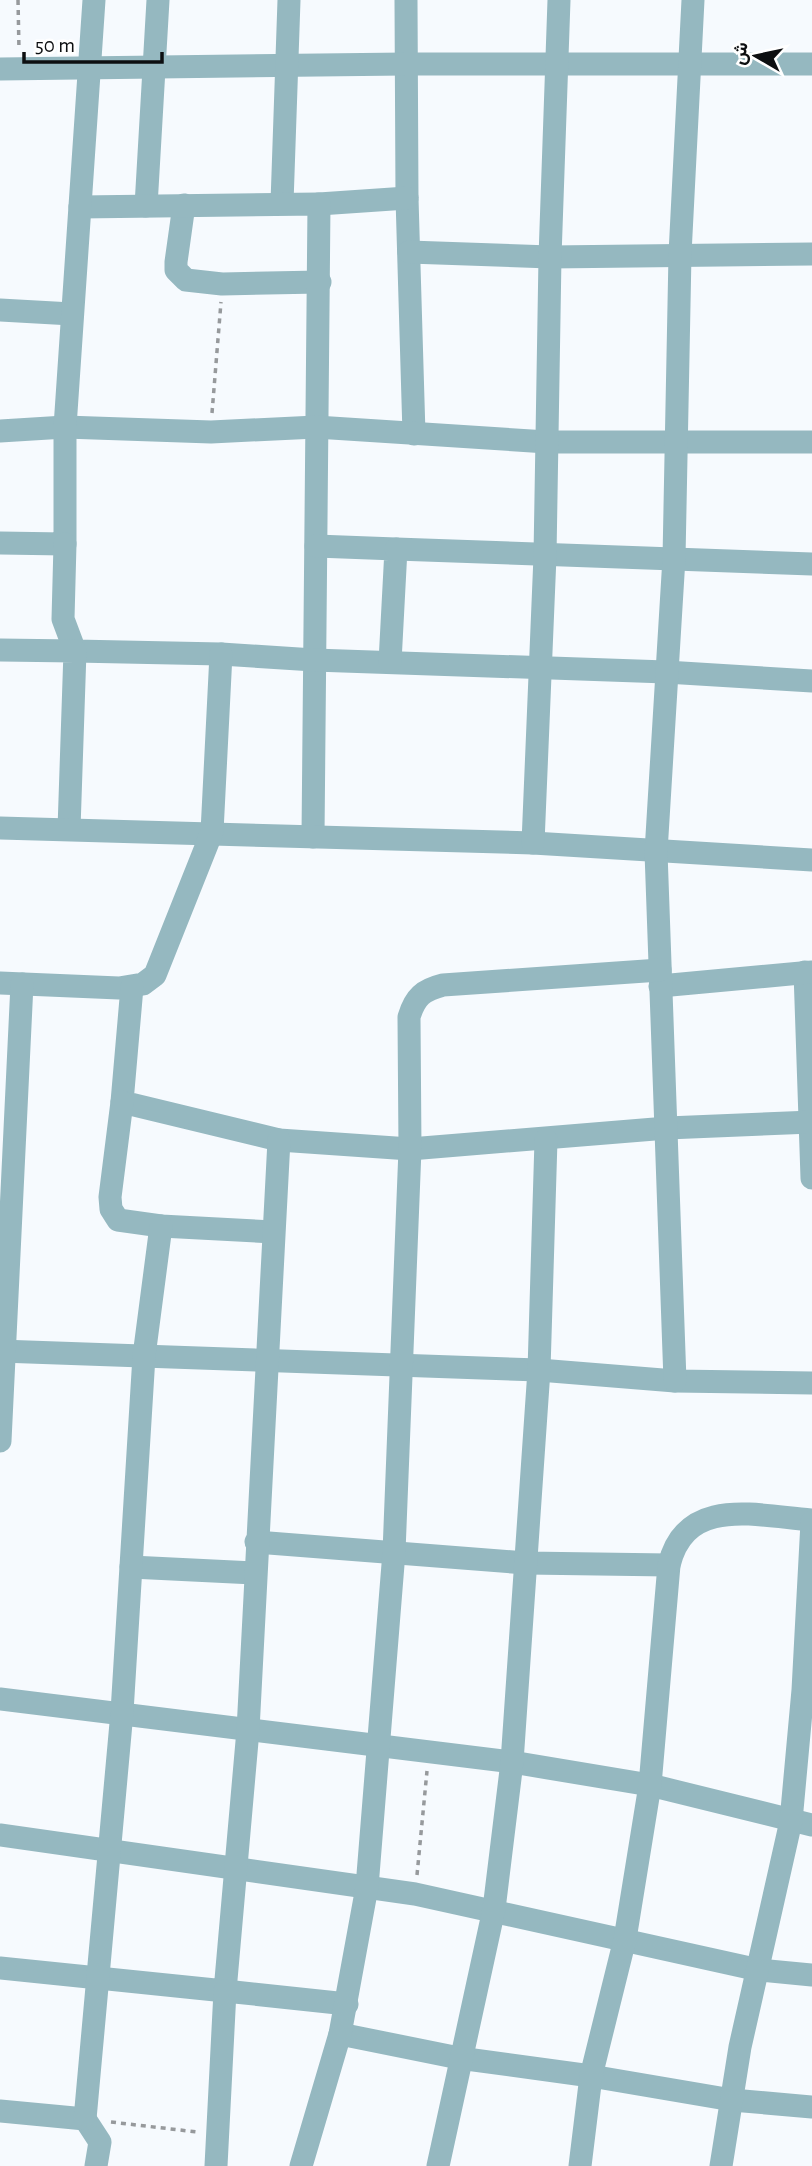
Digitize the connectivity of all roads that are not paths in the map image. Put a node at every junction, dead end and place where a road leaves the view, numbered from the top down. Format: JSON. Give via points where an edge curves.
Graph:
{"nodes":[{"id":1,"x":94,"y":0,"type":"edge"},
{"id":2,"x":158,"y":0,"type":"edge"},
{"id":3,"x":289,"y":0,"type":"edge"},
{"id":4,"x":407,"y":0,"type":"edge"},
{"id":5,"x":559,"y":0,"type":"edge"},
{"id":6,"x":693,"y":0,"type":"edge"},
{"id":7,"x":405,"y":64,"type":"junction"},
{"id":8,"x":812,"y":64,"type":"edge"},
{"id":9,"x":288,"y":65,"type":"junction"},
{"id":10,"x":556,"y":65,"type":"junction"},
{"id":11,"x":689,"y":65,"type":"junction"},
{"id":12,"x":156,"y":66,"type":"junction"},
{"id":13,"x":87,"y":68,"type":"junction"},
{"id":14,"x":10,"y":70,"type":"edge"},
{"id":15,"x":407,"y":198,"type":"junction"},
{"id":16,"x":282,"y":203,"type":"junction"},
{"id":17,"x":319,"y":204,"type":"junction"},
{"id":18,"x":184,"y":205,"type":"junction"},
{"id":19,"x":80,"y":206,"type":"junction"},
{"id":20,"x":146,"y":206,"type":"junction"},
{"id":21,"x":409,"y":252,"type":"junction"},
{"id":22,"x":680,"y":254,"type":"junction"},
{"id":23,"x":812,"y":254,"type":"edge"},
{"id":24,"x":550,"y":257,"type":"junction"},
{"id":25,"x":320,"y":282,"type":"junction"},
{"id":26,"x":0,"y":310,"type":"edge"},
{"id":27,"x":72,"y":314,"type":"junction"},
{"id":28,"x":65,"y":427,"type":"junction"},
{"id":29,"x":316,"y":427,"type":"junction"},
{"id":30,"x":0,"y":431,"type":"edge"},
{"id":31,"x":414,"y":433,"type":"junction"},
{"id":32,"x":677,"y":441,"type":"junction"},
{"id":33,"x":547,"y":442,"type":"junction"},
{"id":34,"x":812,"y":442,"type":"edge"},
{"id":35,"x":0,"y":543,"type":"edge"},
{"id":36,"x":65,"y":544,"type":"junction"},
{"id":37,"x":316,"y":546,"type":"junction"},
{"id":38,"x":396,"y":549,"type":"junction"},
{"id":39,"x":545,"y":556,"type":"junction"},
{"id":40,"x":674,"y":558,"type":"junction"},
{"id":41,"x":812,"y":564,"type":"edge"},
{"id":42,"x":0,"y":650,"type":"edge"},
{"id":43,"x":75,"y":651,"type":"junction"},
{"id":44,"x":221,"y":654,"type":"junction"},
{"id":45,"x":314,"y":660,"type":"junction"},
{"id":46,"x":390,"y":662,"type":"junction"},
{"id":47,"x":539,"y":668,"type":"junction"},
{"id":48,"x":666,"y":672,"type":"junction"},
{"id":49,"x":812,"y":681,"type":"edge"},
{"id":50,"x":0,"y":828,"type":"edge"},
{"id":51,"x":69,"y":829,"type":"junction"},
{"id":52,"x":212,"y":832,"type":"junction"},
{"id":53,"x":313,"y":838,"type":"junction"},
{"id":54,"x":533,"y":844,"type":"junction"},
{"id":55,"x":656,"y":852,"type":"junction"},
{"id":56,"x":812,"y":860,"type":"edge"},
{"id":57,"x":809,"y":972,"type":"edge"},
{"id":58,"x":660,"y":978,"type":"junction"},
{"id":59,"x":11,"y":983,"type":"edge"},
{"id":60,"x":132,"y":987,"type":"junction"},
{"id":61,"x":122,"y":1102,"type":"junction"},
{"id":62,"x":811,"y":1122,"type":"edge"},
{"id":63,"x":667,"y":1128,"type":"junction"},
{"id":64,"x":546,"y":1139,"type":"junction"},
{"id":65,"x":279,"y":1140,"type":"junction"},
{"id":66,"x":410,"y":1149,"type":"junction"},
{"id":67,"x":812,"y":1178,"type":"edge"},
{"id":68,"x":161,"y":1226,"type":"junction"},
{"id":69,"x":273,"y":1232,"type":"junction"},
{"id":70,"x":2,"y":1351,"type":"edge"},
{"id":71,"x":144,"y":1356,"type":"junction"},
{"id":72,"x":269,"y":1362,"type":"junction"},
{"id":73,"x":401,"y":1364,"type":"junction"},
{"id":74,"x":539,"y":1370,"type":"junction"},
{"id":75,"x":675,"y":1381,"type":"junction"},
{"id":76,"x":812,"y":1382,"type":"edge"},
{"id":77,"x":0,"y":1441,"type":"edge"},
{"id":78,"x":812,"y":1521,"type":"edge"},
{"id":79,"x":256,"y":1542,"type":"junction"},
{"id":80,"x":394,"y":1552,"type":"junction"},
{"id":81,"x":526,"y":1563,"type":"junction"},
{"id":82,"x":670,"y":1565,"type":"junction"},
{"id":83,"x":131,"y":1567,"type":"junction"},
{"id":84,"x":254,"y":1573,"type":"junction"},
{"id":85,"x":808,"y":1690,"type":"edge"},
{"id":86,"x":0,"y":1699,"type":"edge"},
{"id":87,"x":122,"y":1712,"type":"junction"},
{"id":88,"x":248,"y":1730,"type":"junction"},
{"id":89,"x":378,"y":1746,"type":"junction"},
{"id":90,"x":512,"y":1762,"type":"junction"},
{"id":91,"x":650,"y":1785,"type":"junction"},
{"id":92,"x":801,"y":1823,"type":"edge"},
{"id":93,"x":0,"y":1835,"type":"edge"},
{"id":94,"x":107,"y":1850,"type":"junction"},
{"id":95,"x":236,"y":1867,"type":"junction"},
{"id":96,"x":366,"y":1887,"type":"junction"},
{"id":97,"x":494,"y":1909,"type":"junction"},
{"id":98,"x":625,"y":1939,"type":"junction"},
{"id":99,"x":0,"y":1968,"type":"edge"},
{"id":100,"x":759,"y":1970,"type":"junction"},
{"id":101,"x":812,"y":1975,"type":"edge"},
{"id":102,"x":99,"y":1980,"type":"junction"},
{"id":103,"x":225,"y":1991,"type":"junction"},
{"id":104,"x":347,"y":2004,"type":"junction"},
{"id":105,"x":340,"y":2034,"type":"junction"},
{"id":106,"x":459,"y":2058,"type":"junction"},
{"id":107,"x":591,"y":2076,"type":"junction"},
{"id":108,"x":732,"y":2100,"type":"junction"},
{"id":109,"x":812,"y":2107,"type":"edge"},
{"id":110,"x":0,"y":2111,"type":"edge"},
{"id":111,"x":85,"y":2119,"type":"junction"},
{"id":112,"x":96,"y":2166,"type":"edge"},
{"id":113,"x":216,"y":2166,"type":"edge"},
{"id":114,"x":301,"y":2166,"type":"edge"},
{"id":115,"x":438,"y":2166,"type":"edge"},
{"id":116,"x":580,"y":2166,"type":"edge"},
{"id":117,"x":721,"y":2166,"type":"edge"}],
"edges":[{"from":1,"to":13,"type":"street"},
{"from":2,"to":12,"type":"street"},
{"from":3,"to":9,"type":"street"},
{"from":4,"to":7,"type":"street"},
{"from":5,"to":10,"type":"street"},
{"from":6,"to":11,"type":"street"},
{"from":7,"to":9,"type":"street"},
{"from":7,"to":10,"type":"street"},
{"from":7,"to":15,"type":"street"},
{"from":8,"to":11,"type":"street"},
{"from":9,"to":12,"type":"street"},
{"from":9,"to":16,"type":"street"},
{"from":10,"to":11,"type":"street"},
{"from":10,"to":24,"type":"street"},
{"from":11,"to":22,"type":"street"},
{"from":12,"to":13,"type":"street"},
{"from":12,"to":20,"type":"street"},
{"from":13,"to":14,"type":"street"},
{"from":13,"to":19,"type":"street"},
{"from":15,"to":17,"type":"street"},
{"from":15,"to":21,"type":"street"},
{"from":16,"to":17,"type":"street"},
{"from":16,"to":18,"type":"street"},
{"from":17,"to":25,"type":"street"},
{"from":18,"to":20,"type":"street"},
{"from":18,"to":25,"type":"street","via":[[176,270],[186,280]]},
{"from":19,"to":20,"type":"street"},
{"from":19,"to":27,"type":"street"},
{"from":21,"to":24,"type":"street"},
{"from":21,"to":31,"type":"street"},
{"from":22,"to":23,"type":"street"},
{"from":22,"to":24,"type":"street"},
{"from":22,"to":32,"type":"street"},
{"from":24,"to":33,"type":"street"},
{"from":25,"to":29,"type":"street"},
{"from":26,"to":27,"type":"street"},
{"from":27,"to":28,"type":"street"},
{"from":28,"to":29,"type":"street","via":[[211,432]]},
{"from":28,"to":30,"type":"street"},
{"from":28,"to":36,"type":"street"},
{"from":29,"to":31,"type":"street"},
{"from":29,"to":37,"type":"street"},
{"from":31,"to":33,"type":"street"},
{"from":32,"to":33,"type":"street"},
{"from":32,"to":34,"type":"street"},
{"from":32,"to":40,"type":"street"},
{"from":33,"to":39,"type":"street"},
{"from":35,"to":36,"type":"street"},
{"from":36,"to":43,"type":"street","via":[[63,619]]},
{"from":37,"to":38,"type":"street"},
{"from":37,"to":45,"type":"street"},
{"from":38,"to":39,"type":"street"},
{"from":38,"to":46,"type":"street"},
{"from":39,"to":40,"type":"street"},
{"from":39,"to":47,"type":"street"},
{"from":40,"to":41,"type":"street"},
{"from":40,"to":48,"type":"street"},
{"from":42,"to":43,"type":"street"},
{"from":43,"to":44,"type":"street"},
{"from":43,"to":51,"type":"street"},
{"from":44,"to":45,"type":"street"},
{"from":44,"to":52,"type":"street"},
{"from":45,"to":46,"type":"street"},
{"from":45,"to":53,"type":"street"},
{"from":46,"to":47,"type":"street"},
{"from":47,"to":48,"type":"street"},
{"from":47,"to":54,"type":"street"},
{"from":48,"to":49,"type":"street"},
{"from":48,"to":55,"type":"street"},
{"from":50,"to":51,"type":"street"},
{"from":51,"to":52,"type":"street"},
{"from":52,"to":53,"type":"street"},
{"from":52,"to":60,"type":"street","via":[[165,957],[155,975]]},
{"from":53,"to":54,"type":"street"},
{"from":54,"to":55,"type":"street"},
{"from":55,"to":56,"type":"street"},
{"from":55,"to":58,"type":"street"},
{"from":57,"to":58,"type":"street"},
{"from":57,"to":62,"type":"street"},
{"from":58,"to":63,"type":"street"},
{"from":58,"to":66,"type":"street","via":[[443,985],[420,994],[409,1017]]},
{"from":59,"to":60,"type":"street"},
{"from":59,"to":70,"type":"street"},
{"from":60,"to":61,"type":"street"},
{"from":61,"to":65,"type":"street"},
{"from":61,"to":68,"type":"street","via":[[111,1209],[124,1223]]},
{"from":62,"to":63,"type":"street"},
{"from":62,"to":67,"type":"street"},
{"from":63,"to":64,"type":"street"},
{"from":63,"to":75,"type":"street"},
{"from":64,"to":66,"type":"street"},
{"from":64,"to":74,"type":"street"},
{"from":65,"to":66,"type":"street"},
{"from":65,"to":69,"type":"street"},
{"from":66,"to":73,"type":"street"},
{"from":68,"to":69,"type":"street"},
{"from":68,"to":71,"type":"street"},
{"from":69,"to":72,"type":"street"},
{"from":70,"to":71,"type":"street"},
{"from":70,"to":77,"type":"street"},
{"from":71,"to":72,"type":"street"},
{"from":71,"to":83,"type":"street"},
{"from":72,"to":73,"type":"street"},
{"from":72,"to":79,"type":"street"},
{"from":73,"to":74,"type":"street"},
{"from":73,"to":80,"type":"street"},
{"from":74,"to":75,"type":"street"},
{"from":74,"to":81,"type":"street"},
{"from":75,"to":76,"type":"street"},
{"from":78,"to":82,"type":"street","via":[[713,1516],[686,1528],[674,1544]]},
{"from":78,"to":85,"type":"street"},
{"from":79,"to":80,"type":"street"},
{"from":79,"to":84,"type":"street"},
{"from":80,"to":81,"type":"street"},
{"from":80,"to":89,"type":"street"},
{"from":81,"to":82,"type":"street"},
{"from":81,"to":90,"type":"street"},
{"from":82,"to":91,"type":"street"},
{"from":83,"to":84,"type":"street"},
{"from":83,"to":87,"type":"street"},
{"from":84,"to":88,"type":"street"},
{"from":85,"to":92,"type":"street"},
{"from":86,"to":87,"type":"street"},
{"from":87,"to":88,"type":"street"},
{"from":87,"to":94,"type":"street"},
{"from":88,"to":89,"type":"street"},
{"from":88,"to":95,"type":"street"},
{"from":89,"to":90,"type":"street"},
{"from":89,"to":96,"type":"street"},
{"from":90,"to":91,"type":"street"},
{"from":90,"to":97,"type":"street"},
{"from":91,"to":92,"type":"street"},
{"from":91,"to":98,"type":"street"},
{"from":92,"to":100,"type":"street"},
{"from":93,"to":94,"type":"street"},
{"from":94,"to":95,"type":"street"},
{"from":94,"to":102,"type":"street"},
{"from":95,"to":96,"type":"street"},
{"from":95,"to":103,"type":"street"},
{"from":96,"to":97,"type":"street"},
{"from":96,"to":104,"type":"street"},
{"from":97,"to":98,"type":"street"},
{"from":97,"to":106,"type":"street"},
{"from":98,"to":100,"type":"street"},
{"from":98,"to":107,"type":"street"},
{"from":99,"to":102,"type":"street"},
{"from":100,"to":101,"type":"street"},
{"from":100,"to":108,"type":"street"},
{"from":102,"to":103,"type":"street"},
{"from":102,"to":111,"type":"street"},
{"from":103,"to":104,"type":"street"},
{"from":103,"to":113,"type":"street"},
{"from":104,"to":105,"type":"street"},
{"from":105,"to":106,"type":"street"},
{"from":105,"to":114,"type":"street"},
{"from":106,"to":107,"type":"street"},
{"from":106,"to":115,"type":"street"},
{"from":107,"to":108,"type":"street"},
{"from":107,"to":116,"type":"street"},
{"from":108,"to":109,"type":"street"},
{"from":108,"to":117,"type":"street"},
{"from":110,"to":111,"type":"street"},
{"from":111,"to":112,"type":"street","via":[[100,2142]]}]}
